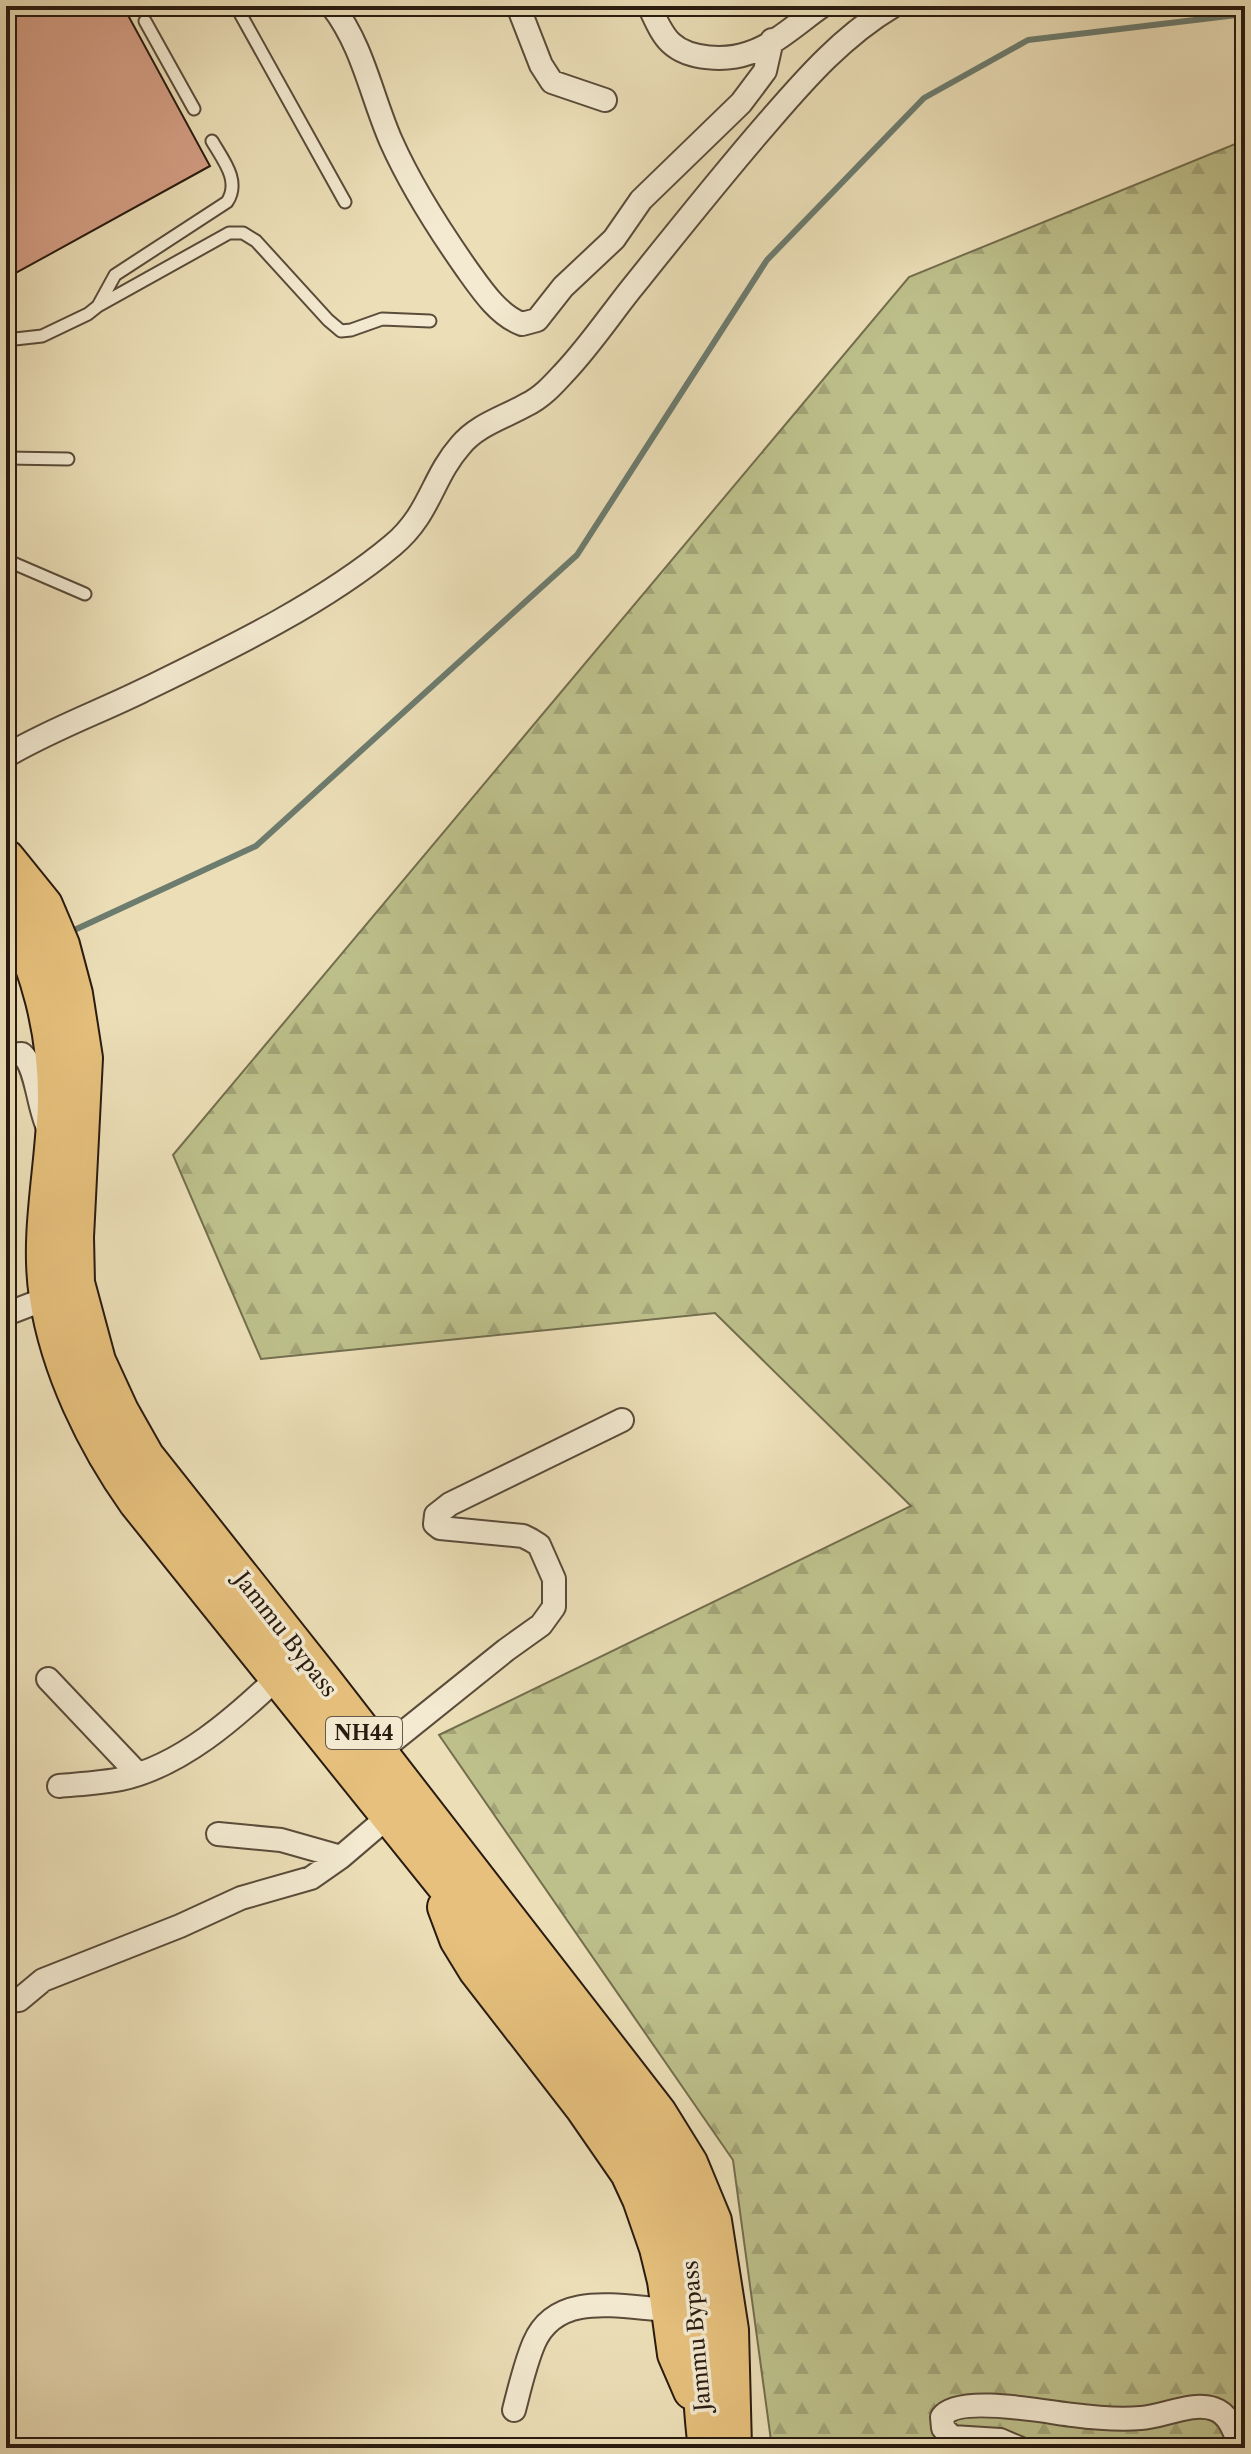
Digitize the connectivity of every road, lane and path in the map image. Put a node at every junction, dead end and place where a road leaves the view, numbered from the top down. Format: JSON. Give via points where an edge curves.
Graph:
{"nodes":[{"id":1,"x":236,"y":6,"type":"edge"},
{"id":2,"x":332,"y":6,"type":"edge"},
{"id":3,"x":518,"y":6,"type":"edge"},
{"id":4,"x":649,"y":6,"type":"edge"},
{"id":5,"x":822,"y":6,"type":"edge"},
{"id":6,"x":893,"y":6,"type":"edge"},
{"id":7,"x":145,"y":21,"type":"dead end"},
{"id":8,"x":772,"y":40,"type":"junction"},
{"id":9,"x":605,"y":100,"type":"dead end"},
{"id":10,"x":194,"y":109,"type":"dead end"},
{"id":11,"x":212,"y":141,"type":"dead end"},
{"id":12,"x":345,"y":202,"type":"dead end"},
{"id":13,"x":98,"y":306,"type":"junction"},
{"id":14,"x":430,"y":321,"type":"dead end"},
{"id":15,"x":6,"y":340,"type":"edge"},
{"id":16,"x":6,"y":458,"type":"edge"},
{"id":17,"x":68,"y":459,"type":"dead end"},
{"id":18,"x":6,"y":560,"type":"edge"},
{"id":19,"x":85,"y":594,"type":"dead end"},
{"id":20,"x":8,"y":752,"type":"edge"},
{"id":21,"x":6,"y":858,"type":"edge"},
{"id":22,"x":20,"y":907,"type":"edge"},
{"id":23,"x":60,"y":1001,"type":"junction"},
{"id":24,"x":6,"y":1055,"type":"edge"},
{"id":25,"x":53,"y":1138,"type":"junction"},
{"id":26,"x":48,"y":1298,"type":"junction"},
{"id":27,"x":6,"y":1314,"type":"edge"},
{"id":28,"x":622,"y":1420,"type":"dead end"},
{"id":29,"x":278,"y":1677,"type":"junction"},
{"id":30,"x":48,"y":1679,"type":"dead end"},
{"id":31,"x":379,"y":1752,"type":"junction"},
{"id":32,"x":138,"y":1774,"type":"junction"},
{"id":33,"x":59,"y":1786,"type":"dead end"},
{"id":34,"x":389,"y":1816,"type":"junction"},
{"id":35,"x":218,"y":1834,"type":"dead end"},
{"id":36,"x":341,"y":1857,"type":"junction"},
{"id":37,"x":438,"y":1877,"type":"junction"},
{"id":38,"x":6,"y":2001,"type":"edge"},
{"id":39,"x":669,"y":2310,"type":"junction"},
{"id":40,"x":514,"y":2410,"type":"dead end"},
{"id":41,"x":705,"y":2431,"type":"edge"},
{"id":42,"x":733,"y":2448,"type":"edge"},
{"id":43,"x":1019,"y":2448,"type":"edge"},
{"id":44,"x":1241,"y":2448,"type":"edge"}],
"edges":[{"from":1,"to":12,"type":"lane"},
{"from":2,"to":8,"type":"street","via":[[352,36],[392,142],[438,228],[479,287],[505,316],[522,324],[537,320],[614,239],[641,200],[741,103],[765,71]]},
{"from":3,"to":9,"type":"street","via":[[552,82]]},
{"from":4,"to":8,"type":"street","via":[[673,46],[686,52],[730,57],[749,54]]},
{"from":5,"to":8,"type":"street"},
{"from":6,"to":20,"type":"street","via":[[869,20],[803,81],[547,391],[461,443],[416,522],[394,544],[349,579],[266,627]]},
{"from":7,"to":10,"type":"lane"},
{"from":11,"to":13,"type":"lane","via":[[232,180],[227,202],[115,275]]},
{"from":13,"to":14,"type":"lane","via":[[238,232],[256,241],[341,331],[382,319]]},
{"from":13,"to":15,"type":"lane","via":[[42,336]]},
{"from":16,"to":17,"type":"lane"},
{"from":18,"to":19,"type":"lane"},
{"from":21,"to":22,"type":"highway","name":"Jammu Bypass","number":"NH44"},
{"from":22,"to":23,"type":"highway","name":"Jammu Bypass","number":"NH44","via":[[27,945]]},
{"from":23,"to":25,"type":"highway","name":"Jammu Bypass","number":"NH44"},
{"from":23,"to":31,"type":"highway","name":"Jammu Bypass","number":"NH44","via":[[84,1058],[76,1283],[97,1361],[146,1457]]},
{"from":24,"to":25,"type":"street","via":[[22,1054],[29,1062]]},
{"from":25,"to":26,"type":"highway","name":"Jammu Bypass","number":"NH44"},
{"from":26,"to":27,"type":"street"},
{"from":26,"to":29,"type":"highway","name":"Jammu Bypass","number":"NH44","via":[[71,1377],[111,1466]]},
{"from":28,"to":31,"type":"street","via":[[436,1515],[440,1528],[523,1536],[539,1545],[556,1586],[554,1607],[541,1625]]},
{"from":29,"to":32,"type":"street","via":[[228,1723]]},
{"from":29,"to":34,"type":"highway","name":"Jammu Bypass","number":"NH44"},
{"from":30,"to":32,"type":"street"},
{"from":31,"to":42,"type":"highway","name":"Jammu Bypass","number":"NH44","via":[[658,2113],[689,2163],[713,2221],[722,2264],[730,2330]]},
{"from":32,"to":33,"type":"street"},
{"from":34,"to":36,"type":"street"},
{"from":34,"to":37,"type":"highway","name":"Jammu Bypass","number":"NH44"},
{"from":35,"to":36,"type":"street","via":[[281,1840]]},
{"from":36,"to":38,"type":"street","via":[[311,1878],[241,1898],[43,1980],[19,2000]]},
{"from":37,"to":39,"type":"highway","via":[[448,1916],[477,1970],[629,2173],[658,2248]]},
{"from":37,"to":41,"type":"highway","name":"Jammu Bypass","number":"NH44","via":[[612,2093],[648,2147],[685,2230],[694,2273]]},
{"from":39,"to":40,"type":"street","via":[[583,2306],[560,2312],[535,2340]]},
{"from":39,"to":41,"type":"highway","via":[[676,2354]]},
{"from":43,"to":44,"type":"street","via":[[1000,2440],[952,2437],[943,2428],[942,2417],[961,2406],[1107,2419],[1211,2407],[1229,2422]]}]}
